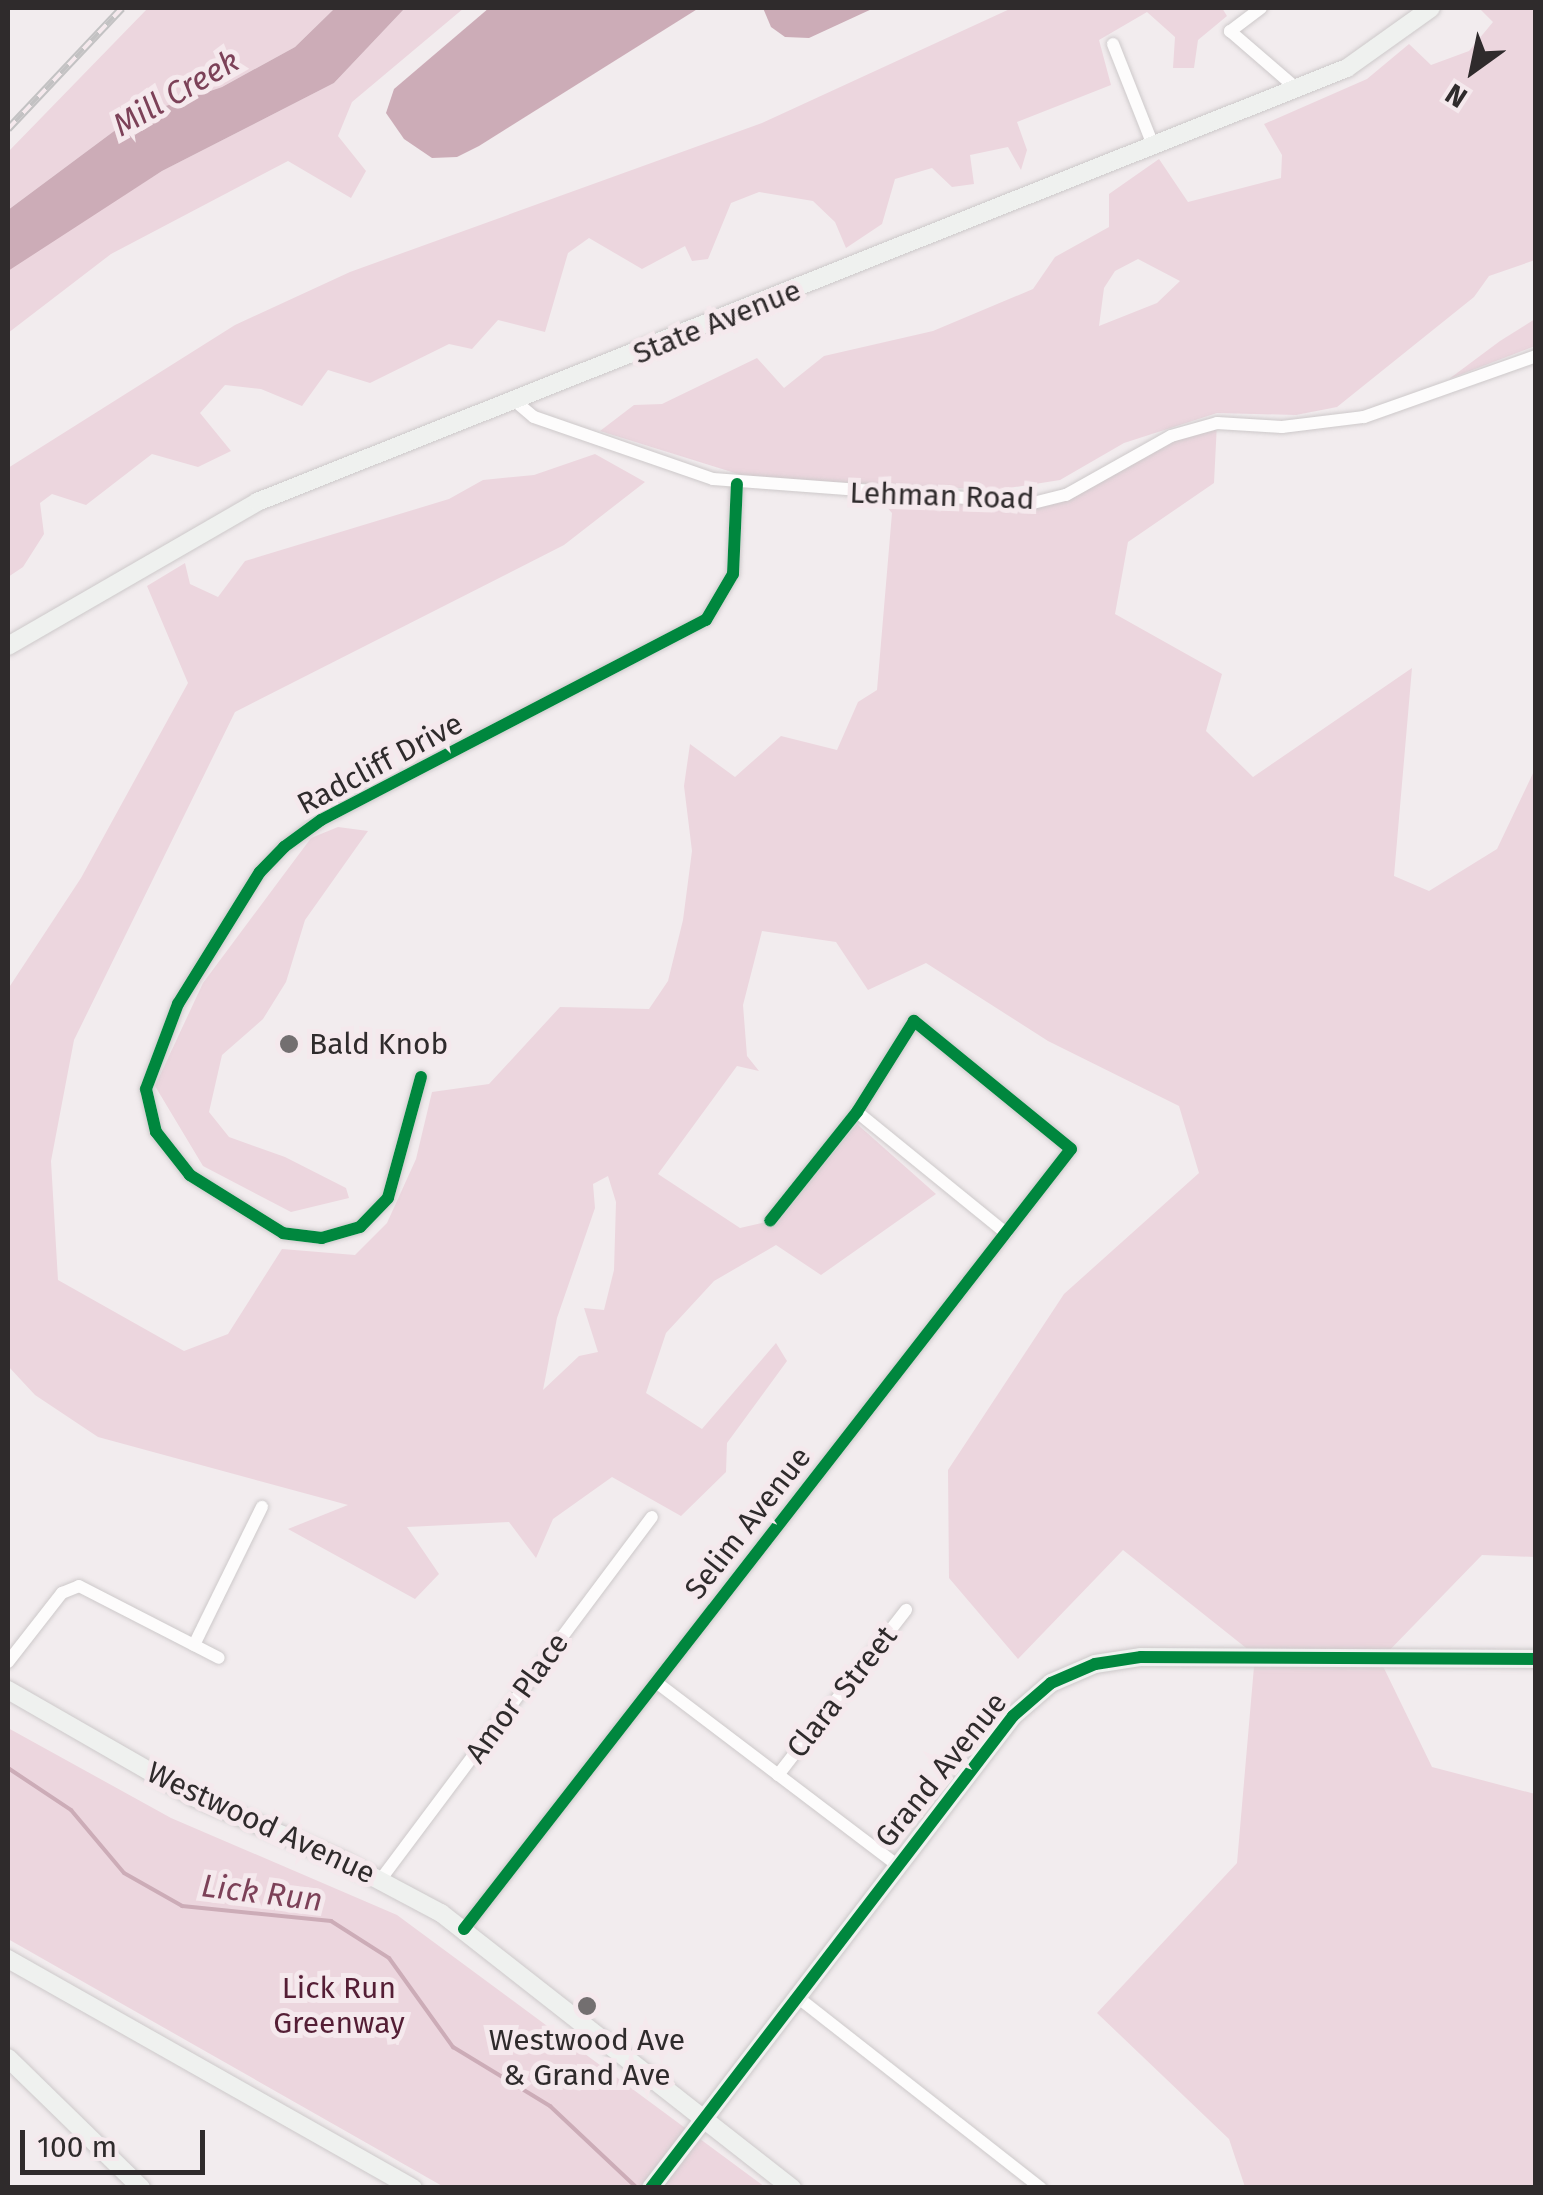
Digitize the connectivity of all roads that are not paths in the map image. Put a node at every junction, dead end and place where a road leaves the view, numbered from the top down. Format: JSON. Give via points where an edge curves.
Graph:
{"nodes":[{"id":1,"x":1261,"y":8,"type":"edge"},
{"id":2,"x":1431,"y":8,"type":"edge"},
{"id":3,"x":1113,"y":44,"type":"dead end"},
{"id":4,"x":1296,"y":88,"type":"junction"},
{"id":5,"x":1153,"y":146,"type":"junction"},
{"id":6,"x":1536,"y":356,"type":"edge"},
{"id":7,"x":516,"y":402,"type":"junction"},
{"id":8,"x":737,"y":484,"type":"junction"},
{"id":9,"x":8,"y":646,"type":"edge"},
{"id":10,"x":422,"y":1078,"type":"dead end"},
{"id":11,"x":857,"y":1112,"type":"junction"},
{"id":12,"x":770,"y":1220,"type":"dead end"},
{"id":13,"x":1006,"y":1232,"type":"junction"},
{"id":14,"x":262,"y":1506,"type":"dead end"},
{"id":15,"x":652,"y":1517,"type":"dead end"},
{"id":16,"x":906,"y":1610,"type":"dead end"},
{"id":17,"x":194,"y":1644,"type":"junction"},
{"id":18,"x":219,"y":1658,"type":"dead end"},
{"id":19,"x":1536,"y":1659,"type":"edge"},
{"id":20,"x":8,"y":1662,"type":"edge"},
{"id":21,"x":656,"y":1682,"type":"junction"},
{"id":22,"x":8,"y":1690,"type":"edge"},
{"id":23,"x":778,"y":1774,"type":"junction"},
{"id":24,"x":897,"y":1865,"type":"junction"},
{"id":25,"x":381,"y":1879,"type":"junction"},
{"id":26,"x":464,"y":1929,"type":"junction"},
{"id":27,"x":8,"y":1958,"type":"edge"},
{"id":28,"x":796,"y":1996,"type":"junction"},
{"id":29,"x":8,"y":2058,"type":"edge"},
{"id":30,"x":704,"y":2118,"type":"junction"},
{"id":31,"x":653,"y":2184,"type":"edge"},
{"id":32,"x":141,"y":2188,"type":"edge"},
{"id":33,"x":413,"y":2188,"type":"edge"},
{"id":34,"x":792,"y":2188,"type":"edge"},
{"id":35,"x":1041,"y":2188,"type":"edge"}],
"edges":[{"from":1,"to":4,"type":"street","via":[[1230,31]]},
{"from":2,"to":4,"type":"main road","name":"State Avenue","via":[[1371,54]]},
{"from":3,"to":5,"type":"street"},
{"from":4,"to":5,"type":"main road","name":"State Avenue"},
{"from":5,"to":7,"type":"main road","name":"State Avenue"},
{"from":6,"to":8,"type":"street","name":"Lehman Road","via":[[1364,416],[1282,427],[1217,424],[1170,436],[1050,500]]},
{"from":7,"to":8,"type":"street","name":"Lehman Road","via":[[534,417]]},
{"from":7,"to":9,"type":"main road","name":"State Avenue","via":[[257,502]]},
{"from":8,"to":10,"type":"street","name":"Radcliff Drive","via":[[732,574],[706,620],[321,820],[284,847],[260,872],[178,1004],[146,1089],[156,1132],[190,1175],[284,1233],[322,1238],[360,1227],[388,1198]]},
{"from":11,"to":12,"type":"street"},
{"from":11,"to":13,"type":"street"},
{"from":11,"to":13,"type":"street","name":"Selim Avenue","via":[[914,1021],[1071,1149]]},
{"from":13,"to":21,"type":"street","name":"Selim Avenue"},
{"from":14,"to":17,"type":"street"},
{"from":15,"to":25,"type":"street","name":"Amor Place"},
{"from":16,"to":23,"type":"street","name":"Clara Street"},
{"from":17,"to":18,"type":"street"},
{"from":17,"to":20,"type":"street","via":[[72,1587]]},
{"from":19,"to":24,"type":"main road","name":"Grand Avenue","via":[[1141,1657],[1094,1664],[1026,1703]]},
{"from":21,"to":23,"type":"street"},
{"from":21,"to":26,"type":"street","name":"Selim Avenue"},
{"from":22,"to":25,"type":"main road","name":"Westwood Avenue","via":[[196,1798]]},
{"from":23,"to":24,"type":"street"},
{"from":24,"to":28,"type":"main road","name":"Grand Avenue"},
{"from":25,"to":26,"type":"main road","name":"Westwood Avenue"},
{"from":26,"to":30,"type":"main road","name":"Westwood Avenue"},
{"from":27,"to":33,"type":"main road"},
{"from":28,"to":30,"type":"main road","name":"Grand Avenue"},
{"from":28,"to":35,"type":"street"},
{"from":29,"to":32,"type":"main road"},
{"from":30,"to":31,"type":"main road","name":"Grand Avenue"},
{"from":30,"to":34,"type":"main road","name":"Westwood Avenue"}]}
